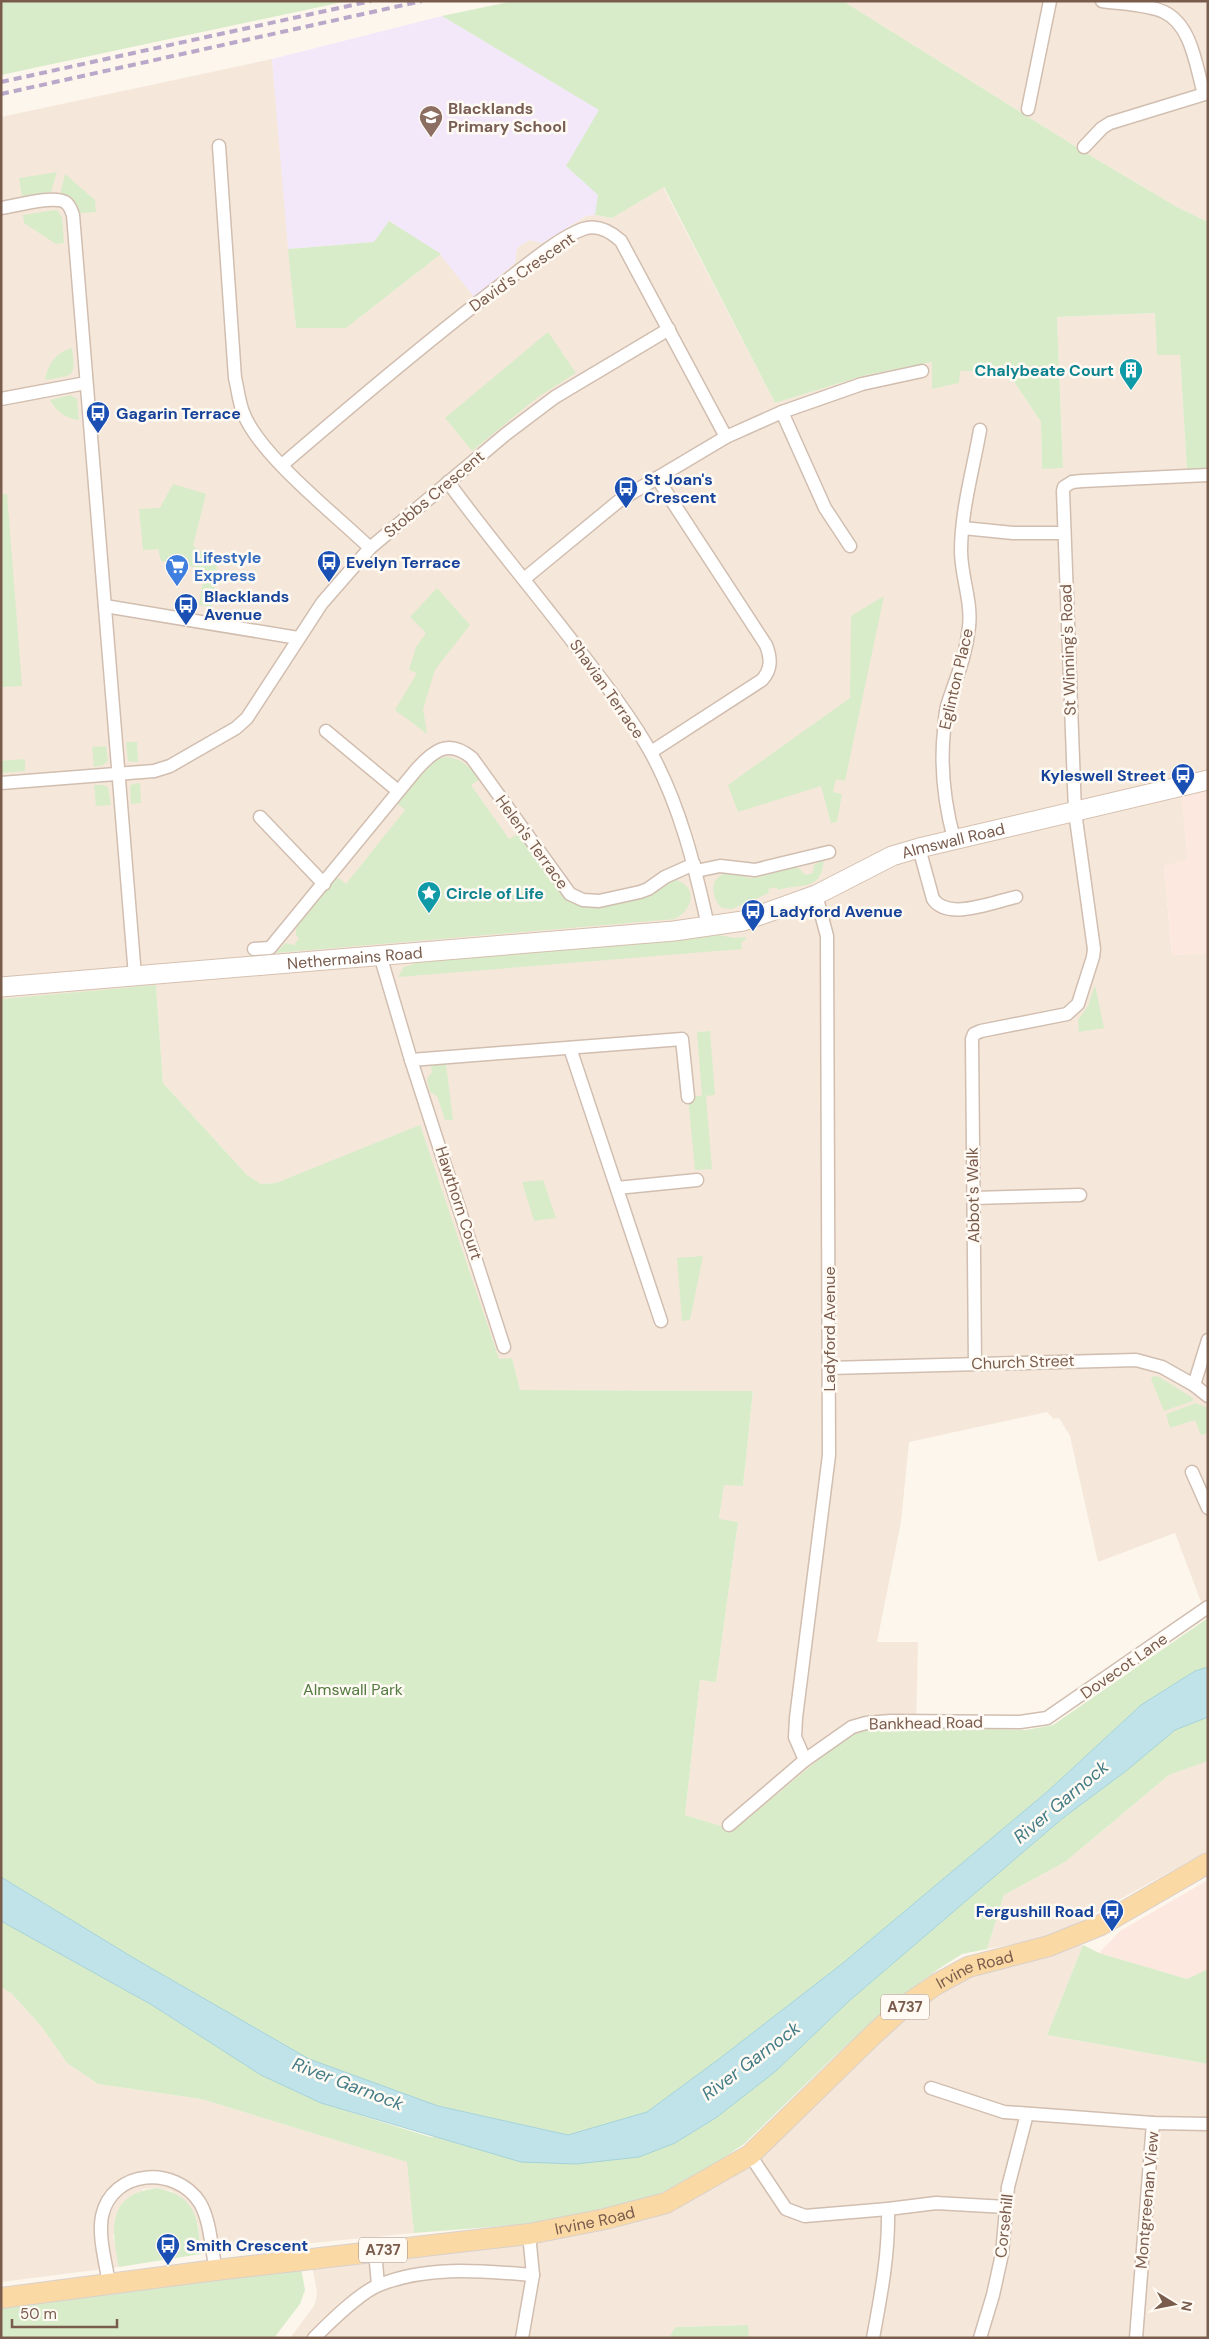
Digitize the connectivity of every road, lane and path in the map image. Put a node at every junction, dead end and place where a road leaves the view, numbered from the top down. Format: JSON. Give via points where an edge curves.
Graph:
{"nodes":[{"id":1,"x":1050,"y":1,"type":"edge"},
{"id":2,"x":1102,"y":1,"type":"edge"},
{"id":3,"x":1165,"y":6,"type":"edge"},
{"id":4,"x":1206,"y":94,"type":"edge"},
{"id":5,"x":1028,"y":109,"type":"dead end"},
{"id":6,"x":219,"y":146,"type":"dead end"},
{"id":7,"x":1084,"y":147,"type":"dead end"},
{"id":8,"x":1,"y":208,"type":"edge"},
{"id":9,"x":669,"y":329,"type":"junction"},
{"id":10,"x":922,"y":371,"type":"dead end"},
{"id":11,"x":86,"y":383,"type":"junction"},
{"id":12,"x":1,"y":399,"type":"edge"},
{"id":13,"x":782,"y":412,"type":"junction"},
{"id":14,"x":980,"y":430,"type":"dead end"},
{"id":15,"x":726,"y":436,"type":"junction"},
{"id":16,"x":282,"y":465,"type":"junction"},
{"id":17,"x":1208,"y":475,"type":"edge"},
{"id":18,"x":657,"y":478,"type":"junction"},
{"id":19,"x":448,"y":482,"type":"junction"},
{"id":20,"x":963,"y":528,"type":"junction"},
{"id":21,"x":1064,"y":533,"type":"junction"},
{"id":22,"x":850,"y":546,"type":"dead end"},
{"id":23,"x":370,"y":548,"type":"junction"},
{"id":24,"x":524,"y":579,"type":"junction"},
{"id":25,"x":105,"y":606,"type":"junction"},
{"id":26,"x":298,"y":638,"type":"junction"},
{"id":27,"x":326,"y":731,"type":"dead end"},
{"id":28,"x":650,"y":752,"type":"junction"},
{"id":29,"x":119,"y":774,"type":"junction"},
{"id":30,"x":1208,"y":780,"type":"edge"},
{"id":31,"x":1,"y":783,"type":"edge"},
{"id":32,"x":398,"y":791,"type":"junction"},
{"id":33,"x":1074,"y":812,"type":"junction"},
{"id":34,"x":260,"y":817,"type":"dead end"},
{"id":35,"x":954,"y":839,"type":"junction"},
{"id":36,"x":919,"y":848,"type":"junction"},
{"id":37,"x":829,"y":852,"type":"dead end"},
{"id":38,"x":695,"y":868,"type":"junction"},
{"id":39,"x":324,"y":884,"type":"junction"},
{"id":40,"x":816,"y":895,"type":"junction"},
{"id":41,"x":1016,"y":897,"type":"dead end"},
{"id":42,"x":708,"y":926,"type":"junction"},
{"id":43,"x":254,"y":949,"type":"dead end"},
{"id":44,"x":380,"y":955,"type":"junction"},
{"id":45,"x":135,"y":976,"type":"junction"},
{"id":46,"x":1,"y":987,"type":"edge"},
{"id":47,"x":570,"y":1048,"type":"junction"},
{"id":48,"x":412,"y":1060,"type":"junction"},
{"id":49,"x":688,"y":1097,"type":"dead end"},
{"id":50,"x":696,"y":1180,"type":"dead end"},
{"id":51,"x":616,"y":1188,"type":"junction"},
{"id":52,"x":1080,"y":1195,"type":"dead end"},
{"id":53,"x":973,"y":1198,"type":"junction"},
{"id":54,"x":661,"y":1321,"type":"dead end"},
{"id":55,"x":1208,"y":1340,"type":"edge"},
{"id":56,"x":504,"y":1347,"type":"dead end"},
{"id":57,"x":975,"y":1364,"type":"junction"},
{"id":58,"x":829,"y":1368,"type":"junction"},
{"id":59,"x":1194,"y":1385,"type":"junction"},
{"id":60,"x":1208,"y":1396,"type":"edge"},
{"id":61,"x":1192,"y":1472,"type":"dead end"},
{"id":62,"x":1208,"y":1508,"type":"edge"},
{"id":63,"x":1208,"y":1607,"type":"edge"},
{"id":64,"x":1038,"y":1720,"type":"joint"},
{"id":65,"x":805,"y":1760,"type":"junction"},
{"id":66,"x":729,"y":1825,"type":"dead end"},
{"id":67,"x":1208,"y":1863,"type":"edge"},
{"id":68,"x":931,"y":2088,"type":"dead end"},
{"id":69,"x":1027,"y":2114,"type":"junction"},
{"id":70,"x":1154,"y":2123,"type":"junction"},
{"id":71,"x":1208,"y":2124,"type":"edge"},
{"id":72,"x":750,"y":2155,"type":"junction"},
{"id":73,"x":1006,"y":2207,"type":"junction"},
{"id":74,"x":888,"y":2210,"type":"junction"},
{"id":75,"x":529,"y":2234,"type":"junction"},
{"id":76,"x":375,"y":2251,"type":"junction"},
{"id":77,"x":216,"y":2270,"type":"junction"},
{"id":78,"x":533,"y":2275,"type":"junction"},
{"id":79,"x":109,"y":2284,"type":"junction"},
{"id":80,"x":378,"y":2285,"type":"junction"},
{"id":81,"x":1,"y":2298,"type":"edge"},
{"id":82,"x":314,"y":2338,"type":"edge"},
{"id":83,"x":522,"y":2338,"type":"edge"},
{"id":84,"x":873,"y":2338,"type":"edge"},
{"id":85,"x":980,"y":2338,"type":"edge"},
{"id":86,"x":1136,"y":2338,"type":"edge"}],
"edges":[{"from":1,"to":5,"type":"street"},
{"from":2,"to":3,"type":"street"},
{"from":3,"to":4,"type":"street","via":[[1188,39]]},
{"from":4,"to":7,"type":"street","via":[[1110,123]]},
{"from":6,"to":16,"type":"street","via":[[235,378],[243,413],[250,426]]},
{"from":8,"to":11,"type":"street","via":[[54,199],[69,205],[73,215]]},
{"from":9,"to":15,"type":"street","name":"David's Crescent"},
{"from":9,"to":16,"type":"street","name":"David's Crescent","via":[[621,241],[604,230],[582,230],[535,259],[463,314]]},
{"from":9,"to":19,"type":"street","name":"Stobbs Crescent","via":[[555,397]]},
{"from":10,"to":13,"type":"street","via":[[862,384]]},
{"from":11,"to":12,"type":"street"},
{"from":11,"to":25,"type":"street"},
{"from":13,"to":15,"type":"street"},
{"from":13,"to":22,"type":"street","via":[[826,508]]},
{"from":14,"to":20,"type":"street","name":"Eglinton Place"},
{"from":15,"to":18,"type":"street"},
{"from":16,"to":23,"type":"street"},
{"from":17,"to":21,"type":"street","name":"St Winning's Road","via":[[1072,482],[1064,487]]},
{"from":18,"to":24,"type":"street","via":[[620,500]]},
{"from":18,"to":28,"type":"street","via":[[766,645],[770,667],[762,680]]},
{"from":19,"to":23,"type":"street","name":"Stobbs Crescent"},
{"from":19,"to":24,"type":"street","name":"Shavian Terrace"},
{"from":20,"to":21,"type":"street","via":[[1013,533]]},
{"from":20,"to":35,"type":"street","name":"Eglinton Place","via":[[961,552],[970,625],[965,659],[947,704],[941,777]]},
{"from":21,"to":33,"type":"street","name":"St Winning's Road"},
{"from":23,"to":26,"type":"street","name":"Stobbs Crescent","via":[[322,603]]},
{"from":24,"to":28,"type":"street","name":"Shavian Terrace","via":[[622,707]]},
{"from":25,"to":26,"type":"street"},
{"from":25,"to":29,"type":"street"},
{"from":26,"to":29,"type":"street","name":"Stobbs Crescent","via":[[254,708],[236,728],[170,766]]},
{"from":27,"to":32,"type":"street"},
{"from":28,"to":38,"type":"street","name":"Shavian Terrace","via":[[681,824]]},
{"from":29,"to":31,"type":"street","name":"Stobbs Crescent"},
{"from":29,"to":45,"type":"street"},
{"from":30,"to":33,"type":"main road","name":"Almswall Road"},
{"from":32,"to":38,"type":"street","name":"Helen's Terrace","via":[[430,754],[451,748],[466,754],[570,894],[583,900],[599,901],[640,892],[670,874]]},
{"from":32,"to":39,"type":"street","name":"Helen's Terrace"},
{"from":33,"to":35,"type":"main road","name":"Almswall Road"},
{"from":33,"to":53,"type":"street","name":"Abbot's Walk","via":[[1093,957],[1078,1004],[1067,1014],[974,1034],[971,1044]]},
{"from":34,"to":39,"type":"street"},
{"from":35,"to":36,"type":"main road","name":"Almswall Road"},
{"from":36,"to":40,"type":"main road","name":"Almswall Road","via":[[892,856]]},
{"from":36,"to":41,"type":"street","via":[[932,899],[938,906],[961,910]]},
{"from":37,"to":38,"type":"street","name":"Helen's Terrace","via":[[755,870],[720,866]]},
{"from":38,"to":42,"type":"street","name":"Shavian Terrace"},
{"from":39,"to":43,"type":"street","name":"Helen's Terrace","via":[[270,948]]},
{"from":40,"to":42,"type":"main road","name":"Almswall Road","via":[[752,918]]},
{"from":40,"to":58,"type":"street","name":"Ladyford Avenue","via":[[828,936]]},
{"from":42,"to":44,"type":"main road","name":"Nethermains Road"},
{"from":44,"to":45,"type":"main road","name":"Nethermains Road"},
{"from":44,"to":48,"type":"street","name":"Hawthorn Court"},
{"from":45,"to":46,"type":"main road","name":"Nethermains Road"},
{"from":47,"to":48,"type":"street"},
{"from":47,"to":49,"type":"street","via":[[682,1039]]},
{"from":47,"to":51,"type":"street"},
{"from":48,"to":56,"type":"street","name":"Hawthorn Court"},
{"from":50,"to":51,"type":"street"},
{"from":51,"to":54,"type":"street"},
{"from":52,"to":53,"type":"street"},
{"from":53,"to":57,"type":"street","name":"Abbot's Walk"},
{"from":55,"to":59,"type":"street"},
{"from":57,"to":58,"type":"street","name":"Church Street"},
{"from":57,"to":59,"type":"street","name":"Church Street","via":[[1136,1360],[1162,1367]]},
{"from":58,"to":65,"type":"street","name":"Ladyford Avenue","via":[[829,1454],[795,1728]]},
{"from":59,"to":60,"type":"street","name":"Church Street"},
{"from":61,"to":62,"type":"street"},
{"from":63,"to":64,"type":"street","name":"Dovecot Lane","via":[[1055,1714]]},
{"from":64,"to":65,"type":"street","name":"Bankhead Road","via":[[866,1723],[852,1727]]},
{"from":65,"to":66,"type":"street","name":"Bankhead Road"},
{"from":67,"to":72,"type":"main road","name":"Irvine Road","number":"A737","via":[[1100,1925],[1049,1946],[968,1967],[937,1984],[906,2005],[875,2033]]},
{"from":68,"to":69,"type":"street","via":[[1004,2112]]},
{"from":69,"to":70,"type":"street"},
{"from":69,"to":73,"type":"street","name":"Corsehill"},
{"from":70,"to":71,"type":"street"},
{"from":70,"to":86,"type":"street","name":"Montgreenan View"},
{"from":72,"to":74,"type":"street","via":[[779,2201],[792,2212],[815,2217]]},
{"from":72,"to":75,"type":"main road","name":"Irvine Road","number":"A737","via":[[666,2203]]},
{"from":73,"to":74,"type":"street","via":[[936,2203]]},
{"from":73,"to":85,"type":"street","name":"Corsehill","via":[[1002,2254]]},
{"from":74,"to":84,"type":"street","via":[[889,2244]]},
{"from":75,"to":76,"type":"main road","name":"Irvine Road","number":"A737"},
{"from":75,"to":78,"type":"street"},
{"from":76,"to":77,"type":"main road","name":"Irvine Road","number":"A737"},
{"from":76,"to":80,"type":"street"},
{"from":77,"to":79,"type":"main road","name":"Irvine Road","number":"A737"},
{"from":77,"to":79,"type":"street","via":[[206,2220],[189,2189],[174,2180],[156,2176],[139,2178],[122,2186],[102,2215],[101,2233]]},
{"from":78,"to":80,"type":"street","via":[[443,2271]]},
{"from":78,"to":83,"type":"street"},
{"from":79,"to":81,"type":"main road","name":"Irvine Road","number":"A737"},
{"from":80,"to":82,"type":"street"}]}
